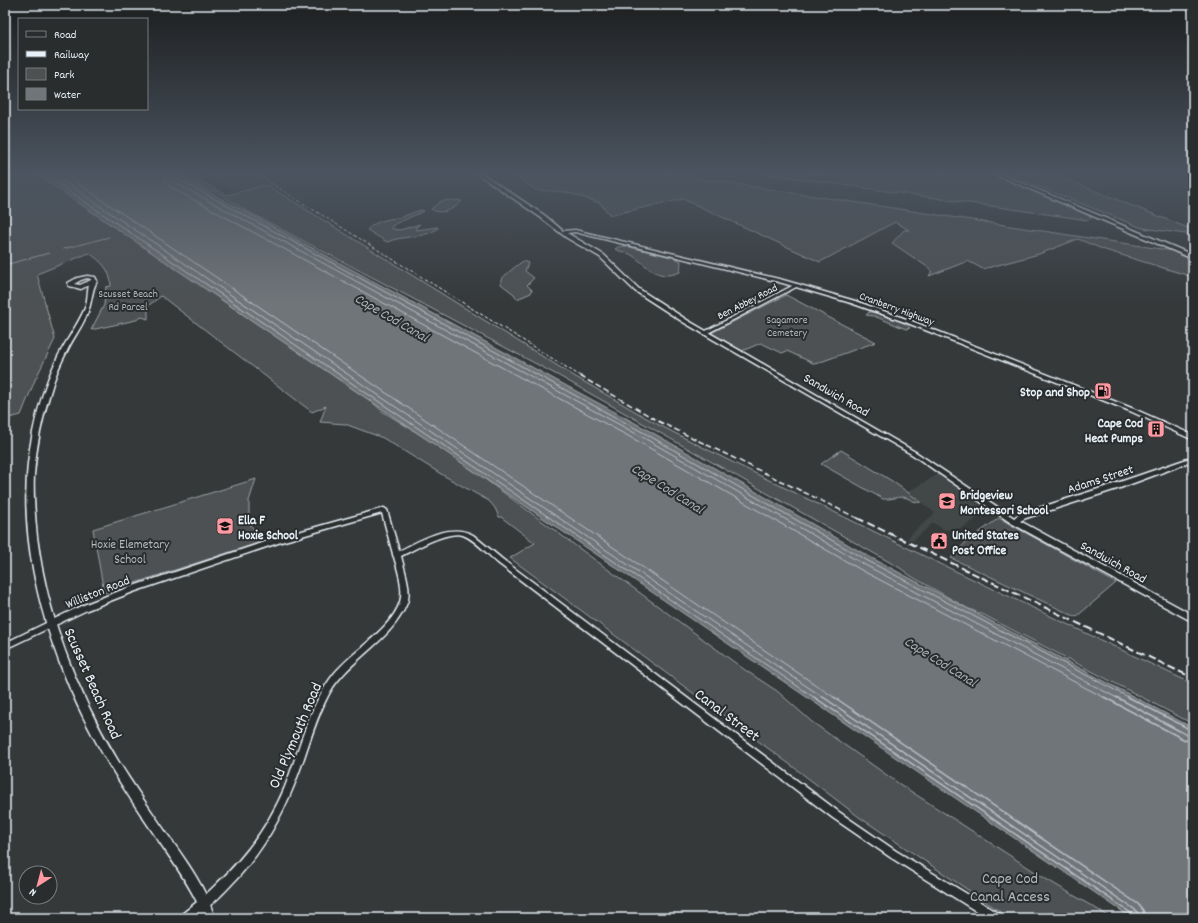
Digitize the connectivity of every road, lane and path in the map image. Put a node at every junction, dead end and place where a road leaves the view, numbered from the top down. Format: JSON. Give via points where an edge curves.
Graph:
{"nodes":[{"id":1,"x":544,"y":217,"type":"edge"},
{"id":2,"x":1099,"y":217,"type":"edge"},
{"id":3,"x":1107,"y":217,"type":"edge"},
{"id":4,"x":548,"y":220,"type":"junction"},
{"id":5,"x":562,"y":232,"type":"junction"},
{"id":6,"x":582,"y":233,"type":"junction"},
{"id":7,"x":1193,"y":253,"type":"edge"},
{"id":8,"x":1193,"y":257,"type":"edge"},
{"id":9,"x":93,"y":282,"type":"junction"},
{"id":10,"x":798,"y":285,"type":"junction"},
{"id":11,"x":78,"y":287,"type":"junction"},
{"id":12,"x":90,"y":293,"type":"junction"},
{"id":13,"x":704,"y":333,"type":"junction"},
{"id":14,"x":1193,"y":438,"type":"edge"},
{"id":15,"x":1193,"y":459,"type":"edge"},
{"id":16,"x":384,"y":510,"type":"joint"},
{"id":17,"x":1014,"y":521,"type":"junction"},
{"id":18,"x":396,"y":555,"type":"junction"},
{"id":19,"x":1193,"y":619,"type":"edge"},
{"id":20,"x":51,"y":624,"type":"junction"},
{"id":21,"x":5,"y":646,"type":"edge"},
{"id":22,"x":204,"y":904,"type":"junction"},
{"id":23,"x":186,"y":918,"type":"edge"},
{"id":24,"x":209,"y":918,"type":"edge"},
{"id":25,"x":996,"y":918,"type":"edge"}],
"edges":[{"from":1,"to":4,"type":"main road","name":"Sandwich Road"},
{"from":2,"to":8,"type":"highway"},
{"from":3,"to":7,"type":"highway"},
{"from":4,"to":5,"type":"main road","name":"Sandwich Road"},
{"from":4,"to":6,"type":"main road","name":"Cranberry Highway"},
{"from":5,"to":6,"type":"main road","name":"Cranberry Highway"},
{"from":5,"to":13,"type":"main road","name":"Sandwich Road","via":[[605,258],[637,290]]},
{"from":6,"to":10,"type":"main road","name":"Cranberry Highway"},
{"from":9,"to":11,"type":"main road"},
{"from":9,"to":11,"type":"main road","via":[[94,279],[87,277],[71,284]]},
{"from":9,"to":12,"type":"main road","name":"Scusset Beach Road"},
{"from":10,"to":13,"type":"street","name":"Ben Abbey Road"},
{"from":10,"to":14,"type":"main road","name":"Cranberry Highway","via":[[894,316],[1138,413]]},
{"from":11,"to":12,"type":"main road"},
{"from":12,"to":20,"type":"main road","name":"Scusset Beach Road","via":[[87,308],[62,354],[49,387],[33,454],[31,495],[34,546]]},
{"from":13,"to":17,"type":"main road","name":"Sandwich Road","via":[[915,454]]},
{"from":15,"to":17,"type":"main road","name":"Adams Street"},
{"from":16,"to":18,"type":"street","name":"Old Plymouth Road"},
{"from":16,"to":20,"type":"street","name":"Williston Road","via":[[291,537],[130,590]]},
{"from":17,"to":19,"type":"main road","name":"Sandwich Road"},
{"from":18,"to":22,"type":"street","name":"Old Plymouth Road","via":[[405,587],[402,608],[392,622],[336,678],[323,699],[285,797],[268,831],[239,870]]},
{"from":18,"to":25,"type":"street","name":"Canal Street","via":[[447,533],[465,533],[836,815]]},
{"from":20,"to":21,"type":"street","name":"Williston Road"},
{"from":20,"to":22,"type":"main road","name":"Scusset Beach Road","via":[[76,688],[106,748],[191,877]]},
{"from":22,"to":23,"type":"main road","name":"Old Plymouth Road"},
{"from":22,"to":24,"type":"main road","name":"Scusset Beach Road"}]}
